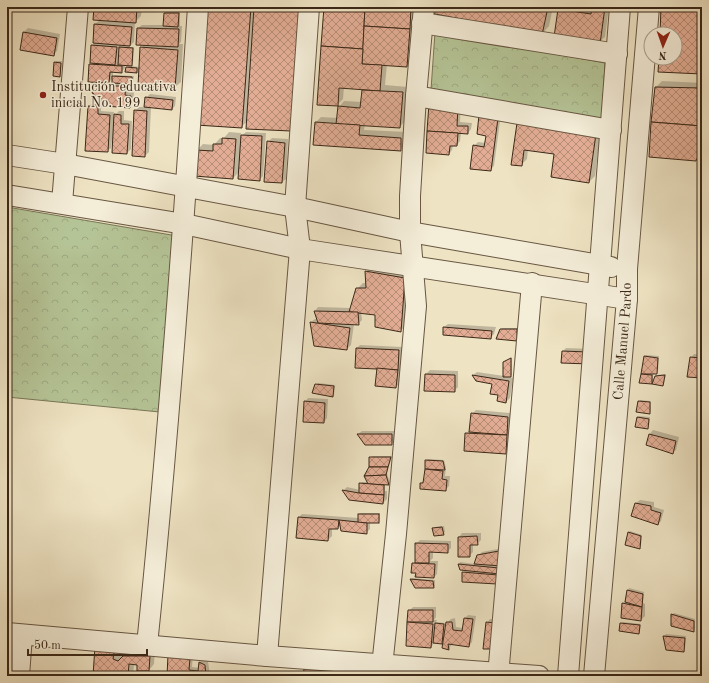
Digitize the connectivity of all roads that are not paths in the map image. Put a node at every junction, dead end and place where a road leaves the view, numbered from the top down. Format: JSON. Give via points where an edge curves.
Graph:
{"nodes":[{"id":1,"x":78,"y":7,"type":"edge"},
{"id":2,"x":198,"y":7,"type":"edge"},
{"id":3,"x":309,"y":7,"type":"edge"},
{"id":4,"x":620,"y":7,"type":"edge"},
{"id":5,"x":649,"y":7,"type":"edge"},
{"id":6,"x":423,"y":15,"type":"edge"},
{"id":7,"x":617,"y":54,"type":"junction"},
{"id":8,"x":416,"y":96,"type":"junction"},
{"id":9,"x":611,"y":130,"type":"junction"},
{"id":10,"x":7,"y":155,"type":"edge"},
{"id":11,"x":65,"y":164,"type":"junction"},
{"id":12,"x":186,"y":187,"type":"junction"},
{"id":13,"x":7,"y":195,"type":"edge"},
{"id":14,"x":62,"y":203,"type":"junction"},
{"id":15,"x":295,"y":207,"type":"junction"},
{"id":16,"x":184,"y":224,"type":"junction"},
{"id":17,"x":410,"y":232,"type":"junction"},
{"id":18,"x":300,"y":248,"type":"junction"},
{"id":19,"x":412,"y":265,"type":"junction"},
{"id":20,"x":599,"y":266,"type":"junction"},
{"id":21,"x":627,"y":269,"type":"junction"},
{"id":22,"x":532,"y":283,"type":"junction"},
{"id":23,"x":598,"y":294,"type":"junction"},
{"id":24,"x":627,"y":299,"type":"junction"},
{"id":25,"x":14,"y":634,"type":"edge"},
{"id":26,"x":147,"y":645,"type":"junction"},
{"id":27,"x":267,"y":656,"type":"junction"},
{"id":28,"x":382,"y":671,"type":"edge"},
{"id":29,"x":498,"y":675,"type":"edge"},
{"id":30,"x":19,"y":676,"type":"edge"},
{"id":31,"x":539,"y":676,"type":"edge"},
{"id":32,"x":568,"y":676,"type":"edge"},
{"id":33,"x":594,"y":676,"type":"edge"}],
"edges":[{"from":1,"to":11,"type":"street"},
{"from":2,"to":12,"type":"street"},
{"from":3,"to":15,"type":"street"},
{"from":4,"to":7,"type":"street","name":"Calle Manuel Pardo"},
{"from":5,"to":21,"type":"street","name":"Calle Manuel Pardo"},
{"from":6,"to":7,"type":"street"},
{"from":6,"to":8,"type":"street"},
{"from":7,"to":9,"type":"street","name":"Calle Manuel Pardo"},
{"from":8,"to":9,"type":"street"},
{"from":8,"to":17,"type":"street"},
{"from":9,"to":20,"type":"street","name":"Calle Manuel Pardo"},
{"from":10,"to":11,"type":"street"},
{"from":11,"to":12,"type":"street"},
{"from":11,"to":14,"type":"street"},
{"from":12,"to":15,"type":"street"},
{"from":12,"to":16,"type":"street"},
{"from":13,"to":14,"type":"street"},
{"from":14,"to":16,"type":"street"},
{"from":15,"to":17,"type":"street"},
{"from":15,"to":18,"type":"street"},
{"from":16,"to":18,"type":"street"},
{"from":16,"to":26,"type":"street","via":[[164,478]]},
{"from":17,"to":19,"type":"street"},
{"from":17,"to":20,"type":"street"},
{"from":18,"to":19,"type":"street"},
{"from":18,"to":27,"type":"street"},
{"from":19,"to":22,"type":"street"},
{"from":19,"to":28,"type":"street","via":[[416,306]]},
{"from":20,"to":21,"type":"street"},
{"from":20,"to":23,"type":"street","name":"Calle Manuel Pardo"},
{"from":21,"to":24,"type":"street","name":"Calle Manuel Pardo"},
{"from":22,"to":23,"type":"street"},
{"from":22,"to":29,"type":"street"},
{"from":23,"to":24,"type":"street"},
{"from":23,"to":32,"type":"street","name":"Calle Manuel Pardo"},
{"from":24,"to":33,"type":"street","name":"Calle Manuel Pardo"},
{"from":25,"to":26,"type":"street"},
{"from":25,"to":30,"type":"street"},
{"from":26,"to":27,"type":"street"},
{"from":27,"to":28,"type":"street"},
{"from":28,"to":29,"type":"street"},
{"from":29,"to":31,"type":"street"}]}
